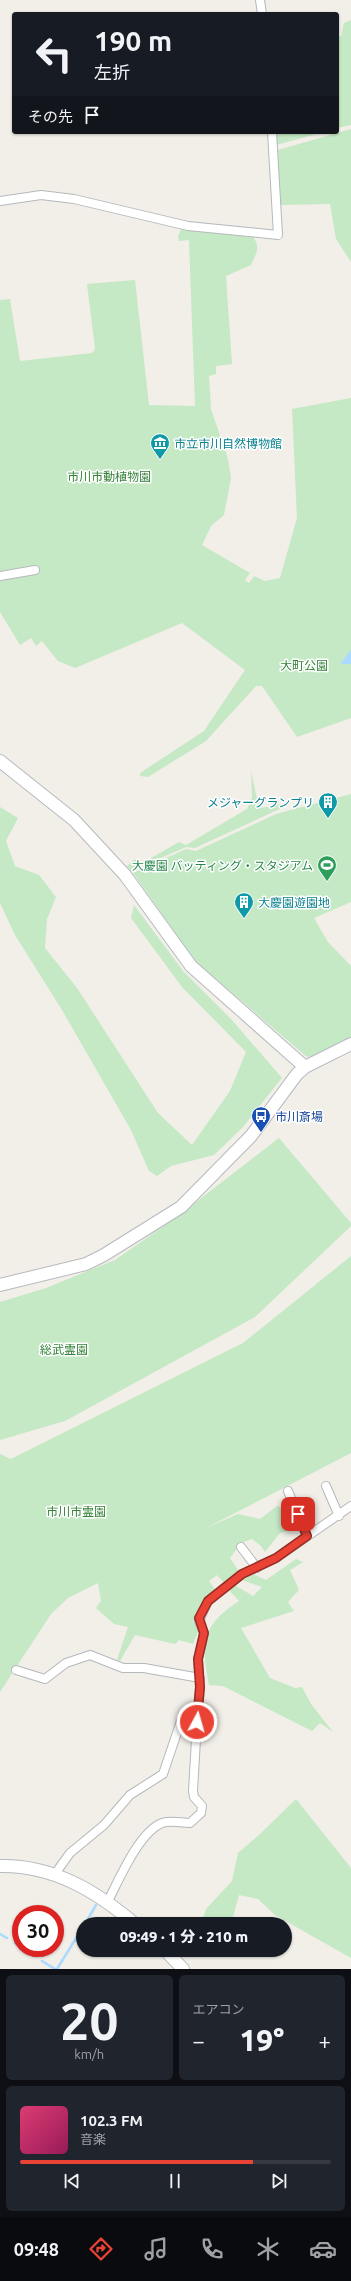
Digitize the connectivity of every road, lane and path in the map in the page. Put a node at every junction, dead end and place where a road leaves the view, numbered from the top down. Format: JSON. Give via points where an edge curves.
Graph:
{"nodes":[{"id":1,"x":260,"y":0,"type":"edge"},
{"id":2,"x":262,"y":12,"type":"edge"},
{"id":3,"x":272,"y":134,"type":"edge"},
{"id":4,"x":0,"y":201,"type":"edge"},
{"id":5,"x":35,"y":570,"type":"dead end"},
{"id":6,"x":0,"y":576,"type":"edge"},
{"id":7,"x":0,"y":761,"type":"edge"},
{"id":8,"x":351,"y":1044,"type":"edge"},
{"id":9,"x":305,"y":1067,"type":"junction"},
{"id":10,"x":0,"y":1285,"type":"edge"},
{"id":11,"x":326,"y":1486,"type":"dead end"},
{"id":12,"x":288,"y":1491,"type":"dead end"},
{"id":13,"x":351,"y":1506,"type":"edge"},
{"id":14,"x":338,"y":1516,"type":"junction"},
{"id":15,"x":307,"y":1536,"type":"junction"},
{"id":16,"x":241,"y":1547,"type":"dead end"},
{"id":17,"x":257,"y":1568,"type":"junction"},
{"id":18,"x":16,"y":1670,"type":"dead end"},
{"id":19,"x":200,"y":1678,"type":"junction"},
{"id":20,"x":197,"y":1722,"type":"junction"},
{"id":21,"x":0,"y":1866,"type":"edge"},
{"id":22,"x":55,"y":1874,"type":"junction"},
{"id":23,"x":108,"y":1901,"type":"junction"},
{"id":24,"x":127,"y":1917,"type":"edge"},
{"id":25,"x":172,"y":1957,"type":"edge"},
{"id":26,"x":183,"y":1969,"type":"edge"}],
"edges":[{"from":1,"to":2,"type":"street"},
{"from":3,"to":4,"type":"street","via":[[278,235],[188,226],[74,199],[41,195]]},
{"from":5,"to":6,"type":"street"},
{"from":7,"to":9,"type":"street","via":[[74,820],[125,875],[191,966]]},
{"from":8,"to":9,"type":"street"},
{"from":9,"to":10,"type":"street","via":[[251,1136],[181,1206],[86,1264]]},
{"from":11,"to":14,"type":"street"},
{"from":12,"to":15,"type":"street"},
{"from":13,"to":14,"type":"street"},
{"from":14,"to":15,"type":"street"},
{"from":15,"to":17,"type":"street"},
{"from":16,"to":17,"type":"street"},
{"from":17,"to":19,"type":"street","via":[[242,1574],[208,1601],[199,1618],[204,1633],[198,1659]]},
{"from":18,"to":19,"type":"street","via":[[45,1679],[66,1663],[90,1655],[123,1668],[144,1668]]},
{"from":19,"to":20,"type":"street"},
{"from":20,"to":22,"type":"street","via":[[181,1722],[163,1774],[130,1795],[104,1825],[70,1852]]},
{"from":20,"to":23,"type":"street","via":[[193,1791],[194,1797],[202,1806],[201,1813],[190,1823],[163,1823],[152,1829],[127,1864]]},
{"from":21,"to":22,"type":"street"},
{"from":22,"to":23,"type":"street"},
{"from":23,"to":24,"type":"street"},
{"from":25,"to":26,"type":"street"}]}
